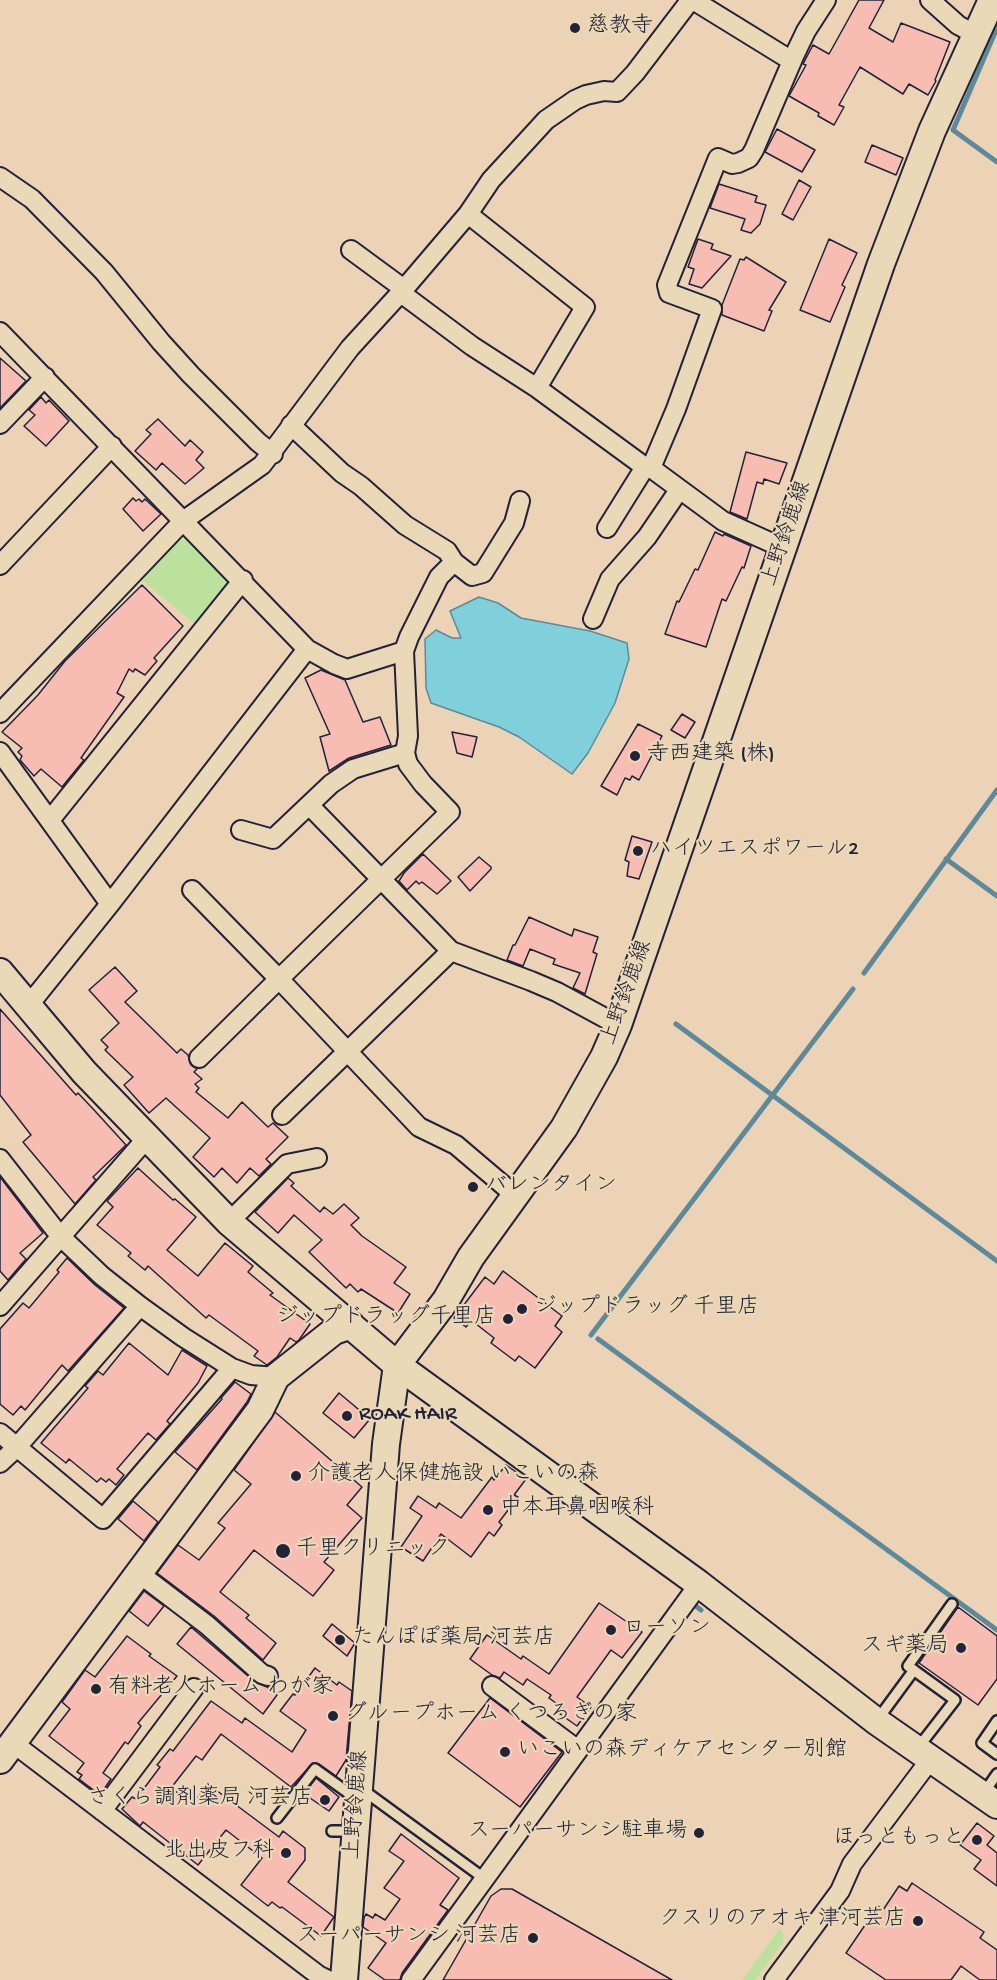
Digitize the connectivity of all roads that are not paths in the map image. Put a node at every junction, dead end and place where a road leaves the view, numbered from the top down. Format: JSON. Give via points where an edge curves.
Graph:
{"nodes":[{"id":1,"x":826,"y":0,"type":"edge"},
{"id":2,"x":930,"y":0,"type":"edge"},
{"id":3,"x":992,"y":0,"type":"edge"},
{"id":4,"x":690,"y":1,"type":"edge"},
{"id":5,"x":976,"y":35,"type":"junction"},
{"id":6,"x":792,"y":62,"type":"junction"},
{"id":7,"x":0,"y":177,"type":"edge"},
{"id":8,"x":468,"y":214,"type":"junction"},
{"id":9,"x":351,"y":250,"type":"dead end"},
{"id":10,"x":403,"y":291,"type":"junction"},
{"id":11,"x":0,"y":332,"type":"edge"},
{"id":12,"x":45,"y":377,"type":"junction"},
{"id":13,"x":537,"y":387,"type":"junction"},
{"id":14,"x":0,"y":424,"type":"edge"},
{"id":15,"x":291,"y":425,"type":"junction"},
{"id":16,"x":112,"y":446,"type":"junction"},
{"id":17,"x":273,"y":453,"type":"junction"},
{"id":18,"x":648,"y":468,"type":"junction"},
{"id":19,"x":679,"y":490,"type":"junction"},
{"id":20,"x":520,"y":501,"type":"dead end"},
{"id":21,"x":183,"y":521,"type":"junction"},
{"id":22,"x":608,"y":528,"type":"dead end"},
{"id":23,"x":783,"y":548,"type":"junction"},
{"id":24,"x":454,"y":562,"type":"junction"},
{"id":25,"x":0,"y":565,"type":"edge"},
{"id":26,"x":243,"y":580,"type":"junction"},
{"id":27,"x":593,"y":619,"type":"dead end"},
{"id":28,"x":307,"y":649,"type":"junction"},
{"id":29,"x":404,"y":651,"type":"junction"},
{"id":30,"x":0,"y":713,"type":"edge"},
{"id":31,"x":0,"y":752,"type":"edge"},
{"id":32,"x":405,"y":753,"type":"junction"},
{"id":33,"x":309,"y":805,"type":"junction"},
{"id":34,"x":50,"y":820,"type":"junction"},
{"id":35,"x":242,"y":830,"type":"dead end"},
{"id":36,"x":381,"y":879,"type":"junction"},
{"id":37,"x":192,"y":890,"type":"dead end"},
{"id":38,"x":110,"y":903,"type":"junction"},
{"id":39,"x":451,"y":951,"type":"junction"},
{"id":40,"x":0,"y":972,"type":"edge"},
{"id":41,"x":279,"y":979,"type":"junction"},
{"id":42,"x":28,"y":1006,"type":"junction"},
{"id":43,"x":618,"y":1025,"type":"junction"},
{"id":44,"x":348,"y":1052,"type":"junction"},
{"id":45,"x":199,"y":1058,"type":"dead end"},
{"id":46,"x":282,"y":1115,"type":"dead end"},
{"id":47,"x":147,"y":1138,"type":"junction"},
{"id":48,"x":317,"y":1158,"type":"dead end"},
{"id":49,"x":0,"y":1159,"type":"edge"},
{"id":50,"x":516,"y":1196,"type":"junction"},
{"id":51,"x":230,"y":1222,"type":"junction"},
{"id":52,"x":60,"y":1236,"type":"junction"},
{"id":53,"x":0,"y":1306,"type":"edge"},
{"id":54,"x":140,"y":1306,"type":"junction"},
{"id":55,"x":351,"y":1325,"type":"junction"},
{"id":56,"x":397,"y":1365,"type":"junction"},
{"id":57,"x":232,"y":1368,"type":"junction"},
{"id":58,"x":276,"y":1377,"type":"junction"},
{"id":59,"x":0,"y":1433,"type":"edge"},
{"id":60,"x":16,"y":1448,"type":"junction"},
{"id":61,"x":0,"y":1463,"type":"edge"},
{"id":62,"x":140,"y":1574,"type":"junction"},
{"id":63,"x":693,"y":1594,"type":"junction"},
{"id":64,"x":952,"y":1605,"type":"dead end"},
{"id":65,"x":914,"y":1670,"type":"junction"},
{"id":66,"x":268,"y":1676,"type":"dead end"},
{"id":67,"x":492,"y":1686,"type":"dead end"},
{"id":68,"x":194,"y":1688,"type":"dead end"},
{"id":69,"x":876,"y":1721,"type":"junction"},
{"id":70,"x":997,"y":1721,"type":"edge"},
{"id":71,"x":578,"y":1750,"type":"junction"},
{"id":72,"x":7,"y":1752,"type":"edge"},
{"id":73,"x":924,"y":1754,"type":"junction"},
{"id":74,"x":997,"y":1754,"type":"edge"},
{"id":75,"x":997,"y":1774,"type":"edge"},
{"id":76,"x":359,"y":1793,"type":"junction"},
{"id":77,"x":990,"y":1800,"type":"edge"},
{"id":78,"x":102,"y":1811,"type":"junction"},
{"id":79,"x":277,"y":1818,"type":"dead end"},
{"id":80,"x":485,"y":1879,"type":"junction"},
{"id":81,"x":328,"y":1980,"type":"edge"},
{"id":82,"x":344,"y":1980,"type":"edge"},
{"id":83,"x":411,"y":1980,"type":"edge"},
{"id":84,"x":774,"y":1980,"type":"edge"}],
"edges":[{"from":1,"to":6,"type":"street"},
{"from":2,"to":5,"type":"street"},
{"from":3,"to":5,"type":"main road","name":"上野鈴鹿線"},
{"from":4,"to":6,"type":"street"},
{"from":4,"to":8,"type":"street","via":[[618,93],[586,95],[546,120],[497,173]]},
{"from":5,"to":23,"type":"main road","name":"上野鈴鹿線","via":[[932,130],[881,264]]},
{"from":6,"to":18,"type":"street","via":[[749,158],[738,164],[718,158],[667,285],[669,293],[712,309],[675,409]]},
{"from":7,"to":17,"type":"street","via":[[32,199],[104,272],[191,375]]},
{"from":8,"to":10,"type":"street"},
{"from":8,"to":13,"type":"street","via":[[585,307]]},
{"from":9,"to":10,"type":"street"},
{"from":10,"to":13,"type":"street","via":[[472,346]]},
{"from":10,"to":15,"type":"street","via":[[350,348]]},
{"from":11,"to":12,"type":"street"},
{"from":12,"to":14,"type":"street"},
{"from":12,"to":16,"type":"street"},
{"from":13,"to":18,"type":"street"},
{"from":15,"to":17,"type":"street"},
{"from":15,"to":24,"type":"street","via":[[405,525],[447,550]]},
{"from":16,"to":21,"type":"street"},
{"from":16,"to":25,"type":"street"},
{"from":17,"to":21,"type":"street"},
{"from":18,"to":19,"type":"street"},
{"from":18,"to":22,"type":"street"},
{"from":19,"to":23,"type":"street","via":[[723,521]]},
{"from":19,"to":27,"type":"street","via":[[647,537],[610,579]]},
{"from":20,"to":24,"type":"street","via":[[513,523],[483,573],[472,576]]},
{"from":21,"to":26,"type":"street"},
{"from":21,"to":30,"type":"street"},
{"from":23,"to":43,"type":"main road","name":"上野鈴鹿線"},
{"from":24,"to":29,"type":"street","via":[[440,577]]},
{"from":26,"to":28,"type":"street"},
{"from":26,"to":34,"type":"street"},
{"from":28,"to":29,"type":"street","via":[[347,669]]},
{"from":28,"to":38,"type":"street"},
{"from":29,"to":32,"type":"street","via":[[408,736]]},
{"from":31,"to":34,"type":"street"},
{"from":32,"to":33,"type":"street","via":[[352,769]]},
{"from":32,"to":36,"type":"street","via":[[423,784],[450,812]]},
{"from":33,"to":35,"type":"street","via":[[273,838]]},
{"from":33,"to":36,"type":"street"},
{"from":34,"to":38,"type":"street"},
{"from":36,"to":39,"type":"street"},
{"from":36,"to":41,"type":"street"},
{"from":37,"to":41,"type":"street"},
{"from":38,"to":42,"type":"street"},
{"from":39,"to":43,"type":"street","via":[[540,984]]},
{"from":39,"to":44,"type":"street"},
{"from":40,"to":42,"type":"main road"},
{"from":41,"to":44,"type":"street"},
{"from":41,"to":45,"type":"street"},
{"from":42,"to":47,"type":"main road"},
{"from":43,"to":50,"type":"main road","name":"上野鈴鹿線","via":[[590,1085]]},
{"from":44,"to":46,"type":"street"},
{"from":44,"to":50,"type":"street","via":[[419,1127],[456,1146]]},
{"from":47,"to":51,"type":"main road"},
{"from":47,"to":52,"type":"street"},
{"from":48,"to":51,"type":"street","via":[[287,1164]]},
{"from":49,"to":52,"type":"street"},
{"from":50,"to":56,"type":"main road","name":"上野鈴鹿線"},
{"from":51,"to":55,"type":"main road"},
{"from":52,"to":53,"type":"street"},
{"from":52,"to":54,"type":"street"},
{"from":54,"to":57,"type":"street"},
{"from":54,"to":60,"type":"street"},
{"from":55,"to":56,"type":"main road"},
{"from":55,"to":58,"type":"main road","via":[[334,1331]]},
{"from":56,"to":63,"type":"main road"},
{"from":56,"to":76,"type":"main road","name":"上野鈴鹿線","via":[[386,1444]]},
{"from":57,"to":58,"type":"street","via":[[251,1375]]},
{"from":57,"to":60,"type":"street","via":[[103,1519]]},
{"from":58,"to":62,"type":"main road","via":[[260,1410]]},
{"from":59,"to":60,"type":"street"},
{"from":60,"to":61,"type":"street"},
{"from":62,"to":66,"type":"street"},
{"from":62,"to":72,"type":"main road"},
{"from":63,"to":69,"type":"main road"},
{"from":63,"to":71,"type":"street"},
{"from":64,"to":65,"type":"lane","via":[[908,1666]]},
{"from":65,"to":69,"type":"lane"},
{"from":65,"to":73,"type":"lane","via":[[955,1700]]},
{"from":67,"to":71,"type":"street"},
{"from":68,"to":78,"type":"street"},
{"from":69,"to":73,"type":"main road"},
{"from":70,"to":74,"type":"lane","via":[[982,1743]]},
{"from":71,"to":80,"type":"street"},
{"from":72,"to":78,"type":"street"},
{"from":73,"to":77,"type":"main road"},
{"from":73,"to":84,"type":"street","via":[[852,1863],[840,1891]]},
{"from":75,"to":77,"type":"lane"},
{"from":76,"to":79,"type":"lane","via":[[315,1769]]},
{"from":76,"to":80,"type":"lane"},
{"from":76,"to":82,"type":"main road","name":"上野鈴鹿線","via":[[344,1831]]},
{"from":78,"to":81,"type":"street"},
{"from":80,"to":83,"type":"street"}]}
